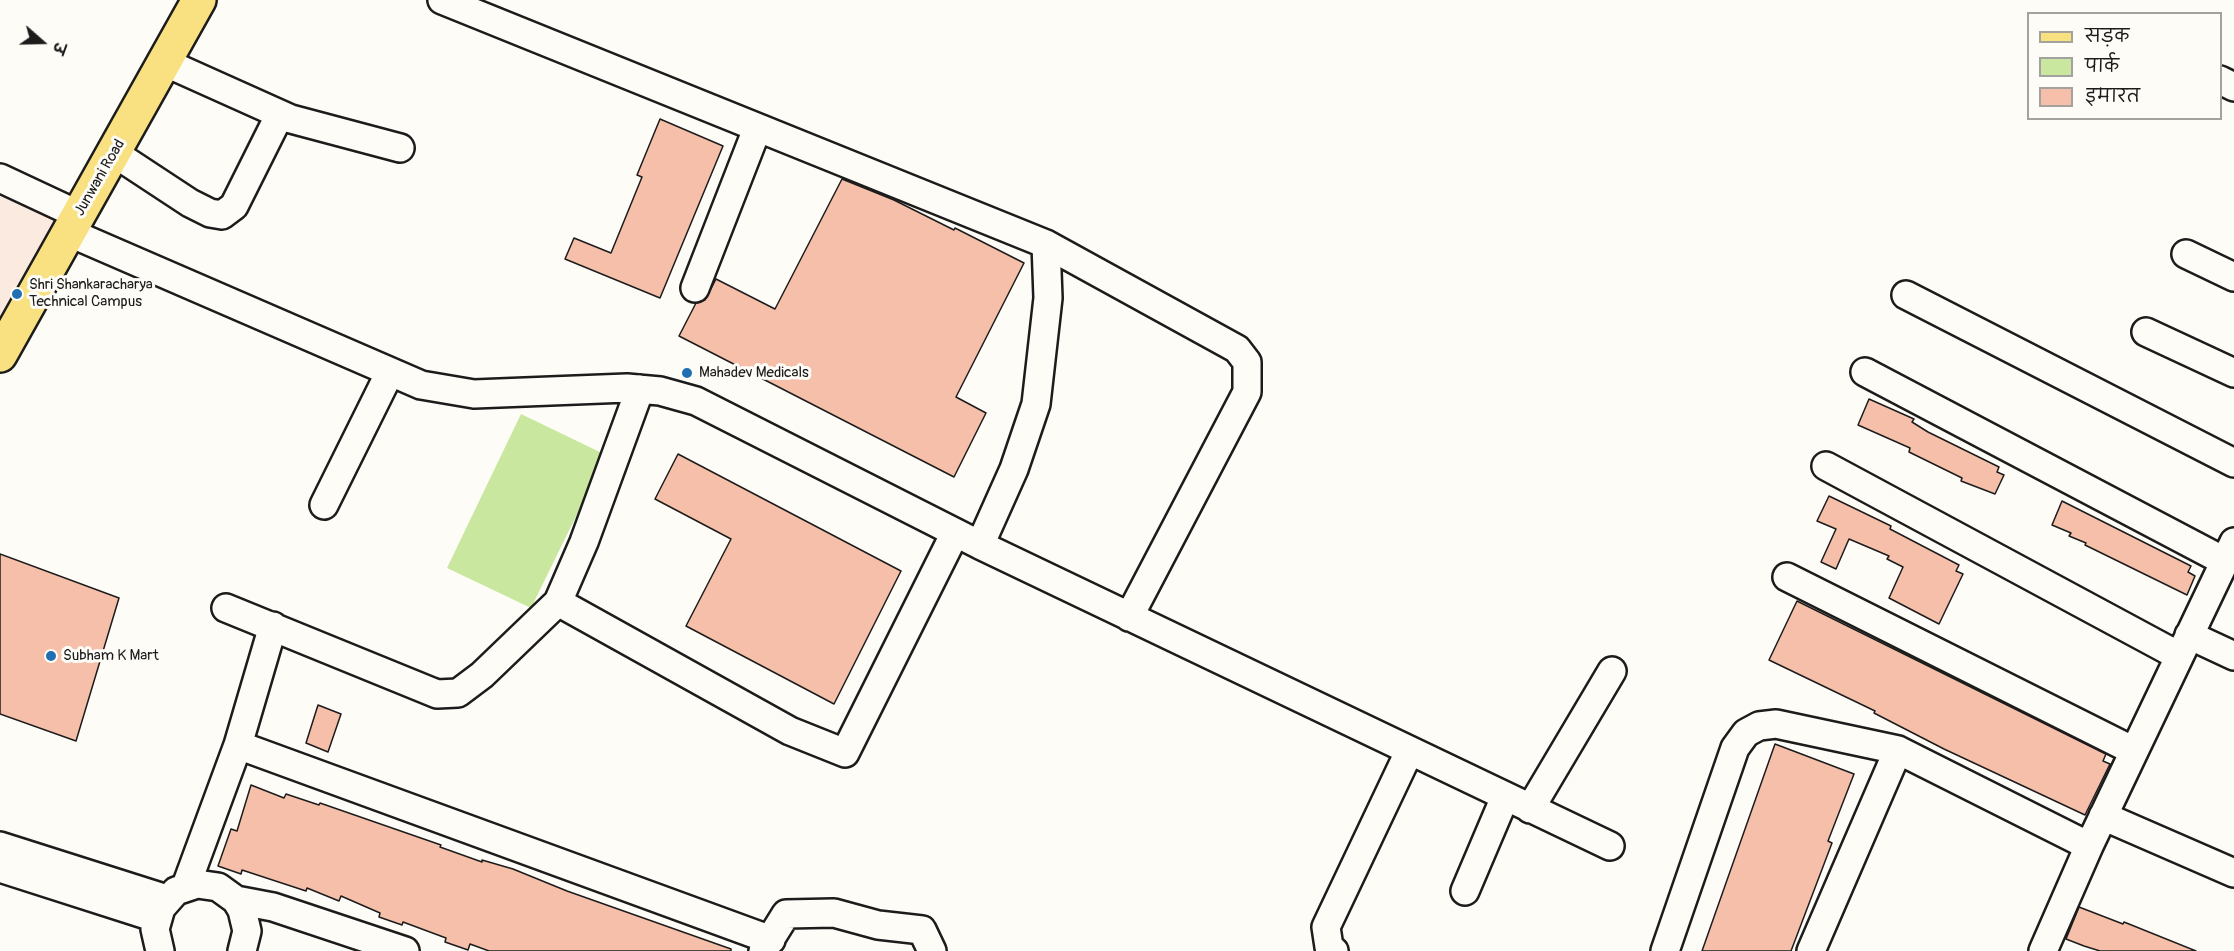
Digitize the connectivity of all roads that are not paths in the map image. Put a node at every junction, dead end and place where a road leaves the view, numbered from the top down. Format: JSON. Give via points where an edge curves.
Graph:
{"nodes":[{"id":1,"x":199,"y":0,"type":"edge"},
{"id":2,"x":442,"y":0,"type":"edge"},
{"id":3,"x":164,"y":62,"type":"junction"},
{"id":4,"x":280,"y":114,"type":"junction"},
{"id":5,"x":757,"y":129,"type":"junction"},
{"id":6,"x":400,"y":148,"type":"dead end"},
{"id":7,"x":114,"y":153,"type":"junction"},
{"id":8,"x":0,"y":178,"type":"edge"},
{"id":9,"x":74,"y":224,"type":"junction"},
{"id":10,"x":1046,"y":244,"type":"junction"},
{"id":11,"x":2186,"y":254,"type":"dead end"},
{"id":12,"x":2234,"y":277,"type":"edge"},
{"id":13,"x":695,"y":288,"type":"dead end"},
{"id":14,"x":1906,"y":296,"type":"dead end"},
{"id":15,"x":2146,"y":332,"type":"dead end"},
{"id":16,"x":2,"y":346,"type":"edge"},
{"id":17,"x":390,"y":372,"type":"junction"},
{"id":18,"x":1865,"y":372,"type":"dead end"},
{"id":19,"x":2234,"y":373,"type":"edge"},
{"id":20,"x":640,"y":389,"type":"junction"},
{"id":21,"x":2234,"y":463,"type":"edge"},
{"id":22,"x":1826,"y":466,"type":"dead end"},
{"id":23,"x":324,"y":505,"type":"dead end"},
{"id":24,"x":955,"y":532,"type":"junction"},
{"id":25,"x":981,"y":545,"type":"junction"},
{"id":26,"x":2229,"y":552,"type":"edge"},
{"id":27,"x":1787,"y":577,"type":"dead end"},
{"id":28,"x":558,"y":602,"type":"junction"},
{"id":29,"x":226,"y":608,"type":"dead end"},
{"id":30,"x":1129,"y":617,"type":"junction"},
{"id":31,"x":273,"y":626,"type":"junction"},
{"id":32,"x":2184,"y":645,"type":"junction"},
{"id":33,"x":2234,"y":656,"type":"edge"},
{"id":34,"x":1612,"y":670,"type":"dead end"},
{"id":35,"x":237,"y":745,"type":"junction"},
{"id":36,"x":1898,"y":750,"type":"junction"},
{"id":37,"x":2134,"y":751,"type":"junction"},
{"id":38,"x":1409,"y":752,"type":"junction"},
{"id":39,"x":1505,"y":797,"type":"junction"},
{"id":40,"x":1530,"y":809,"type":"junction"},
{"id":41,"x":2103,"y":816,"type":"junction"},
{"id":42,"x":0,"y":846,"type":"edge"},
{"id":43,"x":1610,"y":846,"type":"dead end"},
{"id":44,"x":2089,"y":846,"type":"junction"},
{"id":45,"x":0,"y":868,"type":"edge"},
{"id":46,"x":2234,"y":873,"type":"edge"},
{"id":47,"x":1466,"y":891,"type":"dead end"},
{"id":48,"x":236,"y":900,"type":"junction"},
{"id":49,"x":170,"y":901,"type":"junction"},
{"id":50,"x":767,"y":946,"type":"edge"},
{"id":51,"x":1817,"y":949,"type":"edge"},
{"id":52,"x":160,"y":951,"type":"edge"},
{"id":53,"x":242,"y":951,"type":"edge"},
{"id":54,"x":405,"y":951,"type":"edge"},
{"id":55,"x":932,"y":951,"type":"edge"},
{"id":56,"x":1334,"y":951,"type":"edge"},
{"id":57,"x":1665,"y":951,"type":"edge"},
{"id":58,"x":2043,"y":951,"type":"edge"}],
"edges":[{"from":1,"to":3,"type":"main road","name":"Junwani Road"},
{"from":2,"to":5,"type":"street"},
{"from":3,"to":4,"type":"street"},
{"from":3,"to":7,"type":"main road","name":"Junwani Road"},
{"from":4,"to":6,"type":"street"},
{"from":4,"to":7,"type":"street","via":[[234,206],[222,215],[190,203]]},
{"from":5,"to":10,"type":"street"},
{"from":5,"to":13,"type":"street"},
{"from":7,"to":9,"type":"main road","name":"Junwani Road"},
{"from":8,"to":9,"type":"street"},
{"from":9,"to":16,"type":"main road","name":"Junwani Road"},
{"from":9,"to":17,"type":"street"},
{"from":10,"to":25,"type":"street","via":[[1048,298],[1036,404],[1014,469]]},
{"from":10,"to":30,"type":"street","via":[[1237,349],[1247,362],[1247,392]]},
{"from":11,"to":12,"type":"street"},
{"from":14,"to":21,"type":"street"},
{"from":15,"to":19,"type":"street"},
{"from":17,"to":20,"type":"street","via":[[421,385],[474,394]]},
{"from":17,"to":23,"type":"street"},
{"from":18,"to":26,"type":"street"},
{"from":20,"to":24,"type":"street","via":[[660,390],[696,401]]},
{"from":20,"to":28,"type":"street"},
{"from":22,"to":32,"type":"street"},
{"from":24,"to":25,"type":"street"},
{"from":24,"to":28,"type":"street","via":[[845,753],[790,731]]},
{"from":25,"to":30,"type":"street"},
{"from":26,"to":32,"type":"street"},
{"from":27,"to":37,"type":"street"},
{"from":28,"to":31,"type":"street","via":[[458,693],[437,694]]},
{"from":29,"to":31,"type":"street"},
{"from":30,"to":38,"type":"street"},
{"from":31,"to":35,"type":"street"},
{"from":32,"to":33,"type":"street"},
{"from":32,"to":37,"type":"street"},
{"from":34,"to":40,"type":"street"},
{"from":35,"to":49,"type":"street"},
{"from":35,"to":50,"type":"street"},
{"from":36,"to":44,"type":"street"},
{"from":36,"to":51,"type":"street"},
{"from":36,"to":57,"type":"street","via":[[1776,724],[1746,733],[1735,748]]},
{"from":37,"to":41,"type":"street"},
{"from":38,"to":39,"type":"street"},
{"from":38,"to":56,"type":"street","via":[[1326,927],[1329,946]]},
{"from":39,"to":40,"type":"street"},
{"from":39,"to":47,"type":"street"},
{"from":40,"to":43,"type":"street"},
{"from":41,"to":44,"type":"street"},
{"from":41,"to":46,"type":"street"},
{"from":42,"to":49,"type":"street"},
{"from":44,"to":58,"type":"street"},
{"from":45,"to":49,"type":"street"},
{"from":48,"to":49,"type":"street","via":[[208,884]]},
{"from":48,"to":53,"type":"street","via":[[246,920]]},
{"from":48,"to":54,"type":"street","via":[[273,907]]},
{"from":49,"to":52,"type":"street","via":[[156,940]]},
{"from":50,"to":55,"type":"street","via":[[786,914],[834,913],[878,925],[922,930]]}]}
